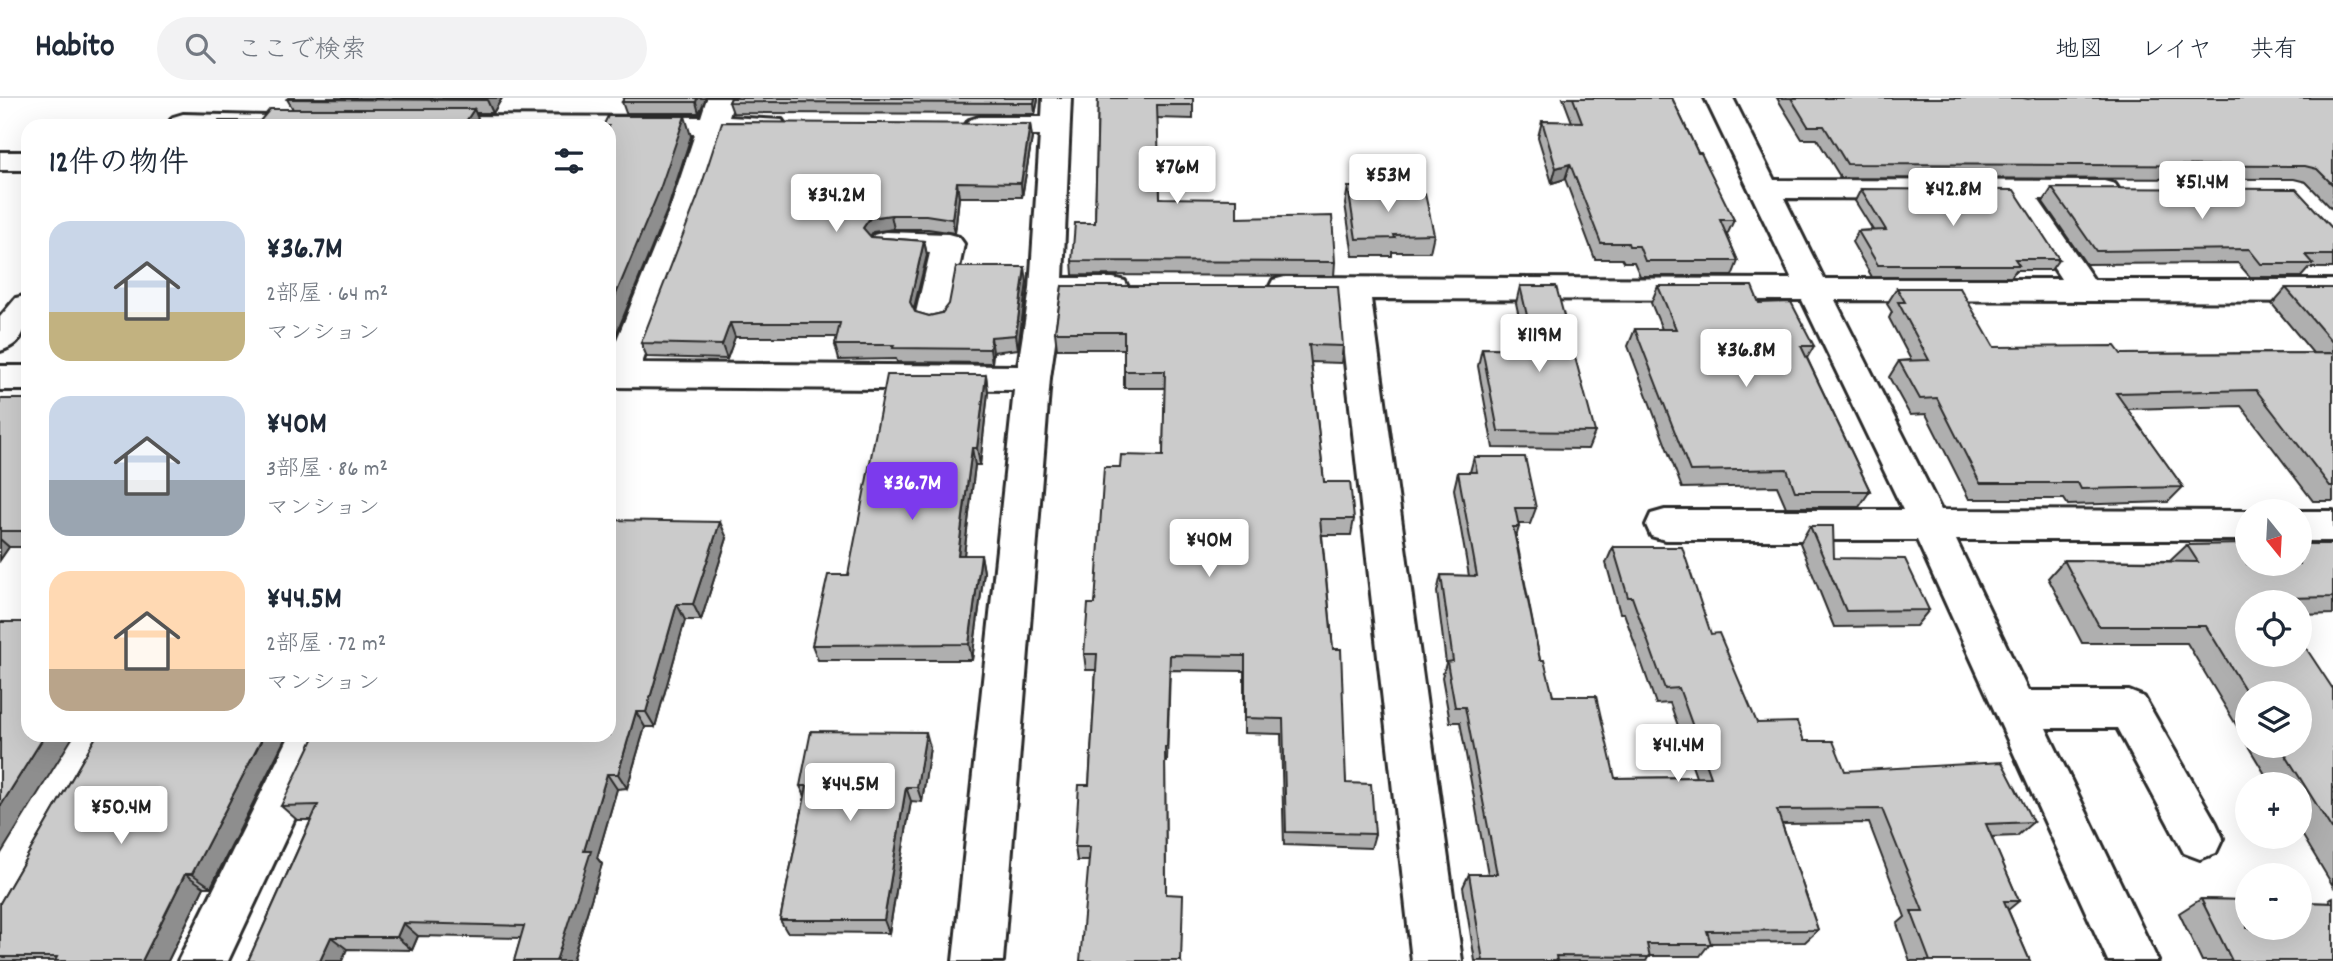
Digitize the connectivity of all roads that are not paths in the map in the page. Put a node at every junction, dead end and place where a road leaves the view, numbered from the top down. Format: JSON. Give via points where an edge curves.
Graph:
{"nodes":[{"id":1,"x":204,"y":98,"type":"edge"},
{"id":2,"x":1719,"y":98,"type":"edge"},
{"id":3,"x":716,"y":112,"type":"edge"},
{"id":4,"x":1056,"y":112,"type":"edge"},
{"id":5,"x":187,"y":119,"type":"edge"},
{"id":6,"x":545,"y":119,"type":"edge"},
{"id":7,"x":794,"y":126,"type":"edge"},
{"id":8,"x":958,"y":126,"type":"edge"},
{"id":9,"x":0,"y":161,"type":"edge"},
{"id":10,"x":21,"y":161,"type":"edge"},
{"id":11,"x":1764,"y":189,"type":"junction"},
{"id":12,"x":2017,"y":190,"type":"junction"},
{"id":13,"x":2128,"y":191,"type":"edge"},
{"id":14,"x":885,"y":242,"type":"edge"},
{"id":15,"x":1038,"y":276,"type":"junction"},
{"id":16,"x":1255,"y":288,"type":"edge"},
{"id":17,"x":1353,"y":288,"type":"junction"},
{"id":18,"x":1144,"y":289,"type":"edge"},
{"id":19,"x":1812,"y":291,"type":"junction"},
{"id":20,"x":2085,"y":291,"type":"junction"},
{"id":21,"x":2333,"y":291,"type":"edge"},
{"id":22,"x":21,"y":314,"type":"edge"},
{"id":23,"x":932,"y":317,"type":"edge"},
{"id":24,"x":0,"y":339,"type":"edge"},
{"id":25,"x":616,"y":373,"type":"edge"},
{"id":26,"x":616,"y":375,"type":"edge"},
{"id":27,"x":21,"y":377,"type":"edge"},
{"id":28,"x":0,"y":378,"type":"edge"},
{"id":29,"x":1033,"y":378,"type":"junction"},
{"id":30,"x":1929,"y":524,"type":"junction"},
{"id":31,"x":1665,"y":525,"type":"dead end"},
{"id":32,"x":2235,"y":525,"type":"edge"},
{"id":33,"x":2312,"y":526,"type":"edge"},
{"id":34,"x":2333,"y":526,"type":"edge"},
{"id":35,"x":2015,"y":709,"type":"junction"},
{"id":36,"x":309,"y":742,"type":"edge"},
{"id":37,"x":2200,"y":838,"type":"dead end"},
{"id":38,"x":203,"y":961,"type":"edge"},
{"id":39,"x":978,"y":961,"type":"edge"},
{"id":40,"x":1437,"y":961,"type":"edge"},
{"id":41,"x":2133,"y":961,"type":"edge"}],
"edges":[{"from":1,"to":5,"type":"street"},
{"from":2,"to":11,"type":"street"},
{"from":3,"to":6,"type":"street"},
{"from":3,"to":7,"type":"street"},
{"from":3,"to":25,"type":"street","via":[[685,209]]},
{"from":4,"to":8,"type":"street"},
{"from":4,"to":15,"type":"street"},
{"from":9,"to":10,"type":"street"},
{"from":11,"to":12,"type":"street"},
{"from":11,"to":19,"type":"street"},
{"from":12,"to":13,"type":"street"},
{"from":12,"to":20,"type":"street"},
{"from":14,"to":23,"type":"street","via":[[948,244],[955,269]]},
{"from":15,"to":18,"type":"street"},
{"from":15,"to":29,"type":"street"},
{"from":16,"to":17,"type":"street"},
{"from":17,"to":19,"type":"street"},
{"from":17,"to":40,"type":"street"},
{"from":19,"to":20,"type":"street"},
{"from":19,"to":30,"type":"street"},
{"from":20,"to":21,"type":"street"},
{"from":22,"to":24,"type":"street"},
{"from":26,"to":29,"type":"street"},
{"from":27,"to":28,"type":"street"},
{"from":29,"to":39,"type":"street"},
{"from":30,"to":31,"type":"street"},
{"from":30,"to":32,"type":"street"},
{"from":30,"to":35,"type":"street"},
{"from":33,"to":34,"type":"street"},
{"from":35,"to":37,"type":"street","via":[[2129,710]]},
{"from":35,"to":41,"type":"street"},
{"from":36,"to":38,"type":"street"}]}
